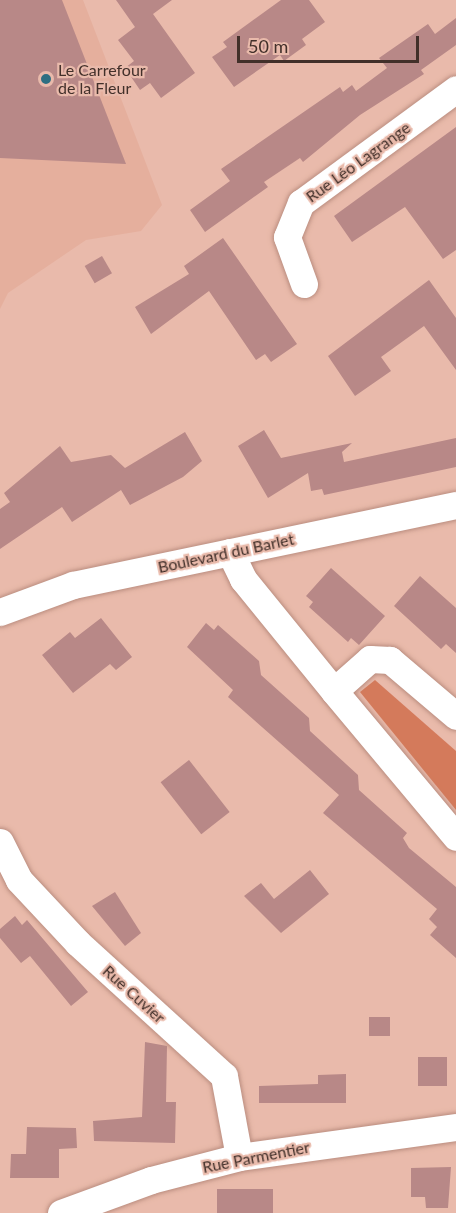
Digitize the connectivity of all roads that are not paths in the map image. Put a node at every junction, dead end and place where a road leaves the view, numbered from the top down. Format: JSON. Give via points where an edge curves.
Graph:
{"nodes":[{"id":1,"x":456,"y":89,"type":"edge"},
{"id":2,"x":304,"y":284,"type":"dead end"},
{"id":3,"x":456,"y":505,"type":"edge"},
{"id":4,"x":230,"y":552,"type":"junction"},
{"id":5,"x":0,"y":612,"type":"edge"},
{"id":6,"x":334,"y":691,"type":"junction"},
{"id":7,"x":456,"y":716,"type":"edge"},
{"id":8,"x":456,"y":837,"type":"edge"},
{"id":9,"x":0,"y":842,"type":"edge"},
{"id":10,"x":10,"y":886,"type":"edge"},
{"id":11,"x":456,"y":1127,"type":"edge"},
{"id":12,"x":239,"y":1157,"type":"junction"},
{"id":13,"x":61,"y":1213,"type":"edge"}],
"edges":[{"from":1,"to":2,"type":"street","name":"Rue Léo Lagrange","via":[[301,203],[287,237]]},
{"from":3,"to":4,"type":"street","name":"Boulevard du Barlet"},
{"from":4,"to":5,"type":"street","name":"Boulevard du Barlet","via":[[73,585]]},
{"from":4,"to":6,"type":"street","via":[[243,579]]},
{"from":6,"to":7,"type":"street","via":[[370,659],[390,660]]},
{"from":6,"to":8,"type":"street"},
{"from":9,"to":10,"type":"street","name":"Rue Cuvier"},
{"from":10,"to":12,"type":"street","name":"Rue Cuvier","via":[[224,1076]]},
{"from":11,"to":12,"type":"street","name":"Rue Parmentier"},
{"from":12,"to":13,"type":"street","name":"Rue Parmentier","via":[[151,1180]]}]}
